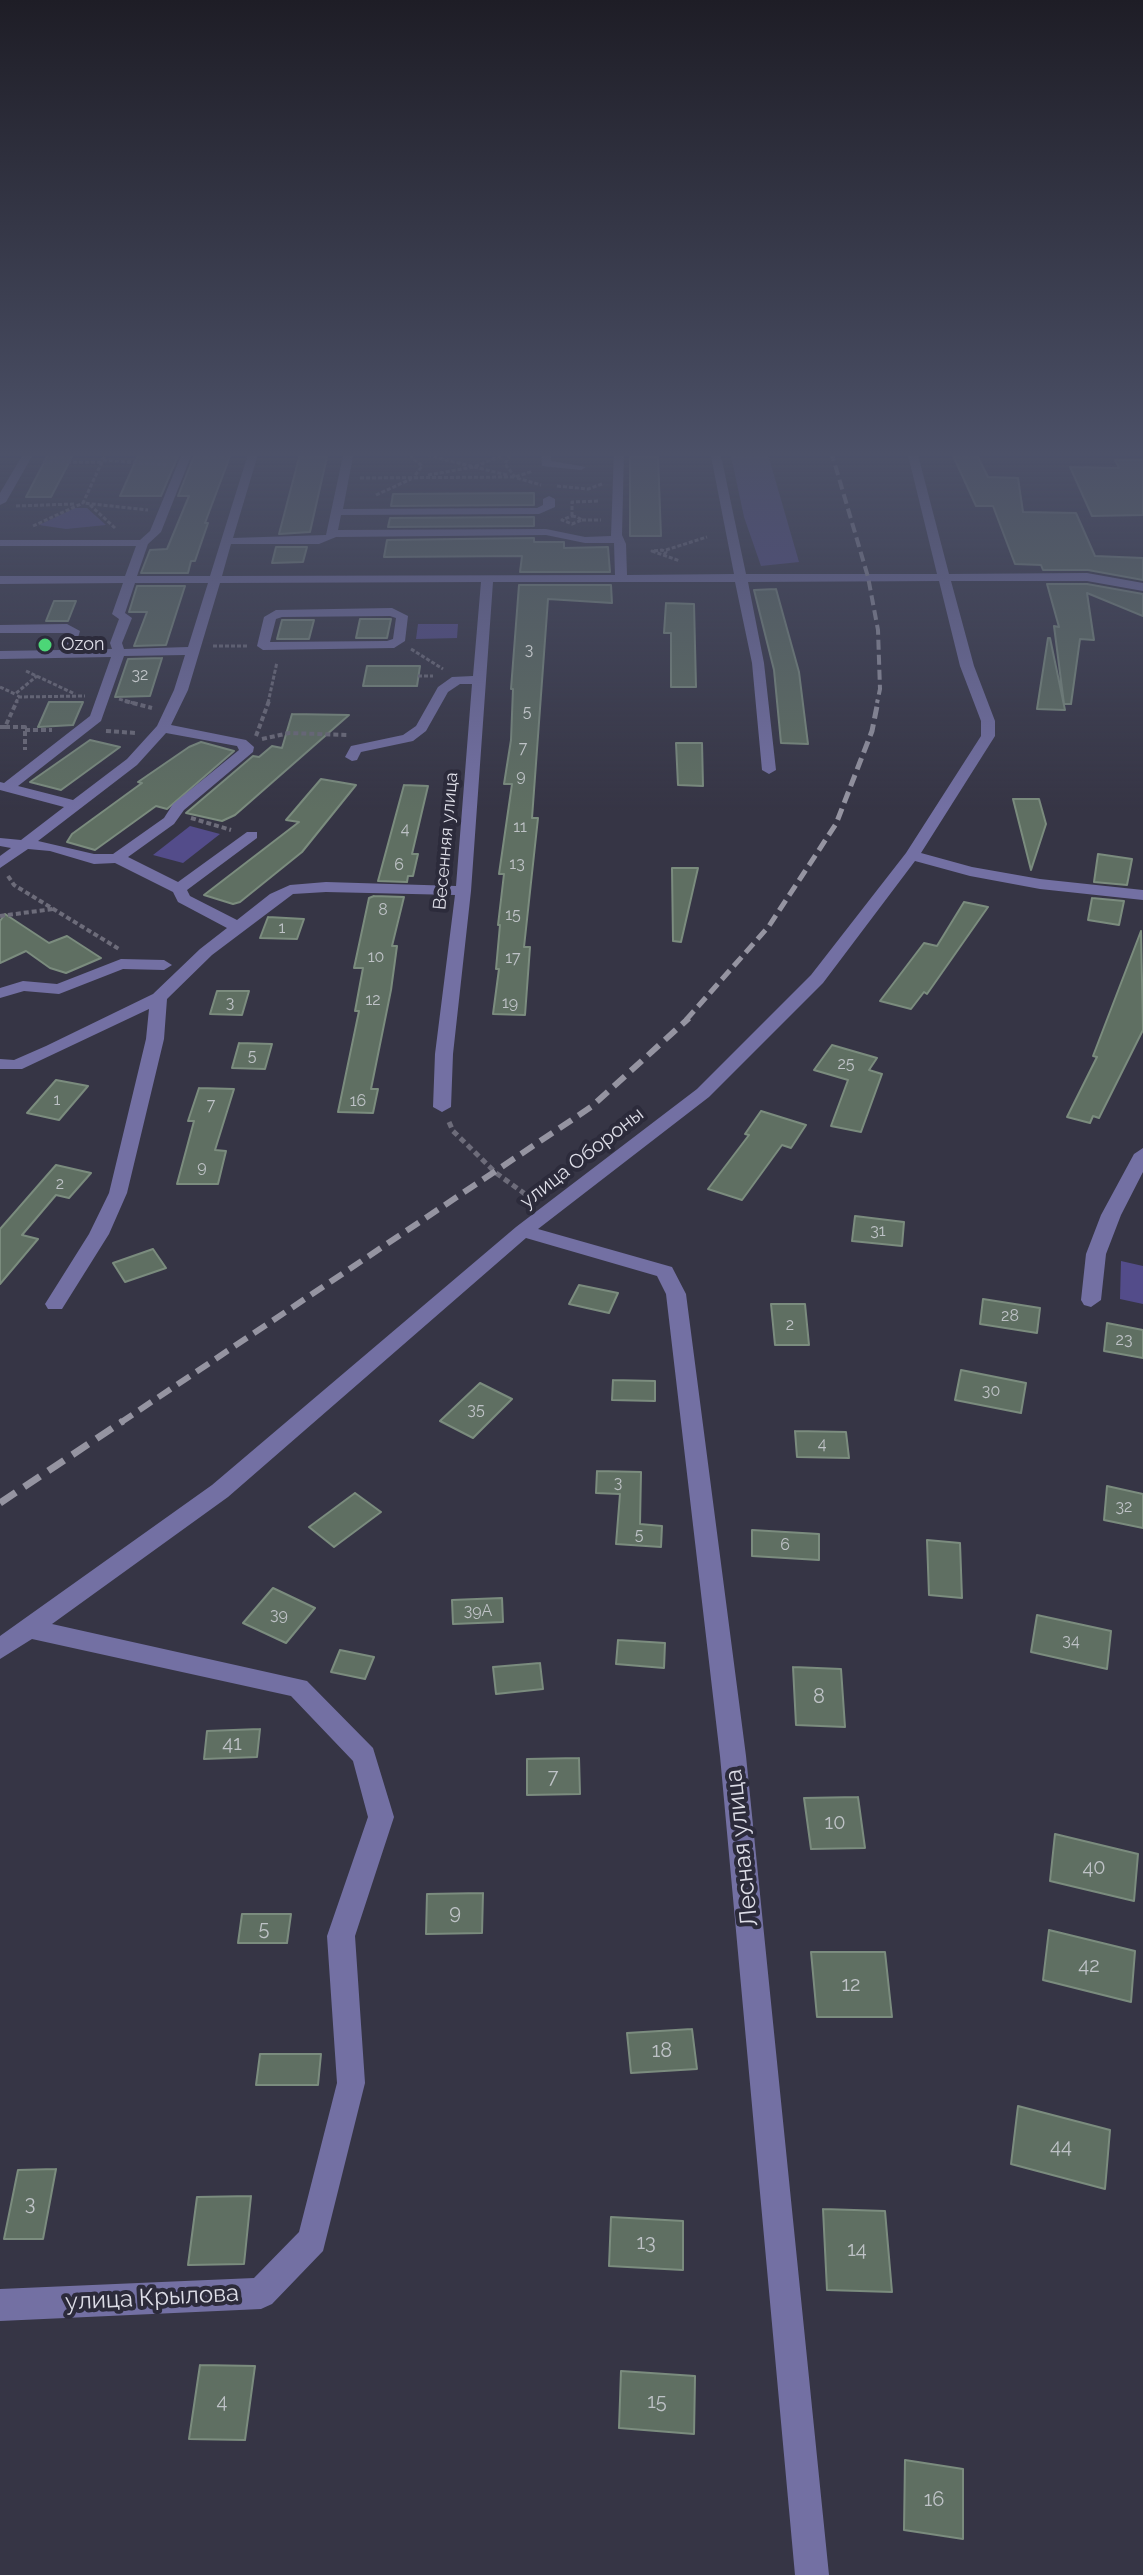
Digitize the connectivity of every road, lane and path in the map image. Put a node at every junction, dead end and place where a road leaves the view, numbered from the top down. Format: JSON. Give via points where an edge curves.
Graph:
{"nodes":[{"id":1,"x":135,"y":571,"type":"edge"},
{"id":2,"x":216,"y":571,"type":"edge"},
{"id":3,"x":621,"y":571,"type":"edge"},
{"id":4,"x":738,"y":571,"type":"edge"},
{"id":5,"x":943,"y":571,"type":"edge"},
{"id":6,"x":621,"y":577,"type":"junction"},
{"id":7,"x":739,"y":577,"type":"junction"},
{"id":8,"x":944,"y":577,"type":"junction"},
{"id":9,"x":487,"y":578,"type":"junction"},
{"id":10,"x":0,"y":580,"type":"edge"},
{"id":11,"x":132,"y":580,"type":"junction"},
{"id":12,"x":213,"y":580,"type":"junction"},
{"id":13,"x":1143,"y":587,"type":"edge"},
{"id":14,"x":341,"y":596,"type":"junction"},
{"id":15,"x":0,"y":629,"type":"edge"},
{"id":16,"x":399,"y":641,"type":"junction"},
{"id":17,"x":263,"y":646,"type":"junction"},
{"id":18,"x":119,"y":651,"type":"junction"},
{"id":19,"x":193,"y":651,"type":"junction"},
{"id":20,"x":66,"y":653,"type":"junction"},
{"id":21,"x":0,"y":655,"type":"edge"},
{"id":22,"x":25,"y":671,"type":"dead end"},
{"id":23,"x":454,"y":676,"type":"dead end"},
{"id":24,"x":478,"y":680,"type":"junction"},
{"id":25,"x":0,"y":687,"type":"edge"},
{"id":26,"x":0,"y":694,"type":"edge"},
{"id":27,"x":15,"y":694,"type":"junction"},
{"id":28,"x":79,"y":696,"type":"dead end"},
{"id":29,"x":2,"y":727,"type":"edge"},
{"id":30,"x":163,"y":728,"type":"junction"},
{"id":31,"x":241,"y":743,"type":"junction"},
{"id":32,"x":374,"y":746,"type":"junction"},
{"id":33,"x":352,"y":757,"type":"dead end"},
{"id":34,"x":769,"y":770,"type":"dead end"},
{"id":35,"x":24,"y":775,"type":"junction"},
{"id":36,"x":4,"y":786,"type":"edge"},
{"id":37,"x":77,"y":806,"type":"junction"},
{"id":38,"x":174,"y":814,"type":"junction"},
{"id":39,"x":252,"y":835,"type":"joint"},
{"id":40,"x":0,"y":836,"type":"edge"},
{"id":41,"x":0,"y":842,"type":"edge"},
{"id":42,"x":25,"y":844,"type":"junction"},
{"id":43,"x":912,"y":855,"type":"junction"},
{"id":44,"x":117,"y":858,"type":"junction"},
{"id":45,"x":3,"y":865,"type":"edge"},
{"id":46,"x":179,"y":889,"type":"junction"},
{"id":47,"x":463,"y":891,"type":"junction"},
{"id":48,"x":1143,"y":895,"type":"edge"},
{"id":49,"x":54,"y":909,"type":"junction"},
{"id":50,"x":0,"y":916,"type":"edge"},
{"id":51,"x":238,"y":927,"type":"junction"},
{"id":52,"x":121,"y":964,"type":"junction"},
{"id":53,"x":164,"y":965,"type":"dead end"},
{"id":54,"x":0,"y":993,"type":"edge"},
{"id":55,"x":159,"y":998,"type":"junction"},
{"id":56,"x":0,"y":1064,"type":"edge"},
{"id":57,"x":442,"y":1107,"type":"joint"},
{"id":58,"x":1143,"y":1154,"type":"edge"},
{"id":59,"x":549,"y":1211,"type":"junction"},
{"id":60,"x":523,"y":1231,"type":"junction"},
{"id":61,"x":1091,"y":1300,"type":"dead end"},
{"id":62,"x":55,"y":1304,"type":"dead end"},
{"id":63,"x":26,"y":1628,"type":"junction"},
{"id":64,"x":0,"y":1649,"type":"edge"},
{"id":65,"x":0,"y":2305,"type":"edge"},
{"id":66,"x":812,"y":2575,"type":"edge"}],
"edges":[{"from":1,"to":11,"type":"street"},
{"from":2,"to":12,"type":"street"},
{"from":3,"to":6,"type":"street"},
{"from":4,"to":7,"type":"street"},
{"from":5,"to":8,"type":"street","name":"улица Обороны"},
{"from":6,"to":7,"type":"street"},
{"from":6,"to":9,"type":"street"},
{"from":7,"to":8,"type":"street"},
{"from":7,"to":34,"type":"street","via":[[758,663]]},
{"from":8,"to":13,"type":"street","via":[[1087,577]]},
{"from":8,"to":43,"type":"street","name":"улица Обороны","via":[[967,666],[988,721],[988,736]]},
{"from":9,"to":14,"type":"street"},
{"from":9,"to":24,"type":"street","name":"Весенняя улица"},
{"from":10,"to":11,"type":"street"},
{"from":11,"to":12,"type":"street"},
{"from":11,"to":18,"type":"street","via":[[118,614],[126,618],[116,643]]},
{"from":12,"to":14,"type":"street"},
{"from":12,"to":19,"type":"street"},
{"from":14,"to":16,"type":"street","via":[[402,616]]},
{"from":14,"to":17,"type":"street","via":[[270,617]]},
{"from":15,"to":20,"type":"street","via":[[67,628],[74,631]]},
{"from":16,"to":17,"type":"street"},
{"from":16,"to":23,"type":"path"},
{"from":17,"to":19,"type":"path"},
{"from":17,"to":31,"type":"path","via":[[278,668],[260,731]]},
{"from":18,"to":19,"type":"street"},
{"from":18,"to":20,"type":"street"},
{"from":18,"to":35,"type":"street","via":[[96,718]]},
{"from":19,"to":30,"type":"street"},
{"from":20,"to":21,"type":"street"},
{"from":22,"to":28,"type":"path"},
{"from":24,"to":32,"type":"street","via":[[457,680],[437,697],[421,728],[408,738]]},
{"from":24,"to":47,"type":"street","name":"Весенняя улица"},
{"from":25,"to":27,"type":"path"},
{"from":26,"to":27,"type":"path"},
{"from":27,"to":29,"type":"path","via":[[20,694]]},
{"from":29,"to":35,"type":"path","via":[[25,727]]},
{"from":30,"to":31,"type":"street"},
{"from":30,"to":37,"type":"street","via":[[132,762]]},
{"from":31,"to":32,"type":"path","via":[[289,733],[344,733]]},
{"from":31,"to":38,"type":"street","via":[[246,752]]},
{"from":32,"to":33,"type":"street","via":[[356,749]]},
{"from":35,"to":36,"type":"street"},
{"from":36,"to":37,"type":"street"},
{"from":37,"to":42,"type":"street"},
{"from":38,"to":39,"type":"path"},
{"from":38,"to":44,"type":"street"},
{"from":39,"to":46,"type":"street"},
{"from":40,"to":42,"type":"street"},
{"from":41,"to":42,"type":"street"},
{"from":42,"to":44,"type":"street","via":[[94,859]]},
{"from":42,"to":45,"type":"street"},
{"from":43,"to":48,"type":"street","via":[[1040,884]]},
{"from":43,"to":59,"type":"street","name":"улица Обороны","via":[[817,979],[703,1093]]},
{"from":44,"to":46,"type":"street"},
{"from":45,"to":49,"type":"path","via":[[14,885]]},
{"from":46,"to":51,"type":"street","via":[[184,899]]},
{"from":47,"to":51,"type":"street","via":[[298,889],[276,897]]},
{"from":47,"to":57,"type":"street","name":"Весенняя улица"},
{"from":49,"to":50,"type":"path"},
{"from":49,"to":52,"type":"path","via":[[119,948]]},
{"from":51,"to":55,"type":"street"},
{"from":52,"to":53,"type":"street"},
{"from":52,"to":54,"type":"street","via":[[59,989],[23,986]]},
{"from":55,"to":56,"type":"street","via":[[16,1065]]},
{"from":55,"to":62,"type":"street","via":[[155,1039],[118,1193]]},
{"from":57,"to":59,"type":"path","via":[[453,1131],[496,1173]]},
{"from":58,"to":61,"type":"street","via":[[1096,1254]]},
{"from":59,"to":60,"type":"street","name":"улица Обороны"},
{"from":60,"to":63,"type":"street","name":"улица Обороны","via":[[220,1491]]},
{"from":60,"to":66,"type":"street","name":"Лесная улица","via":[[665,1272],[676,1294],[733,1756]]},
{"from":63,"to":64,"type":"street","name":"улица Обороны"},
{"from":63,"to":65,"type":"street","name":"улица Крылова","via":[[298,1688],[364,1756],[381,1817],[341,1936],[351,2083],[312,2240],[261,2293]]}]}
